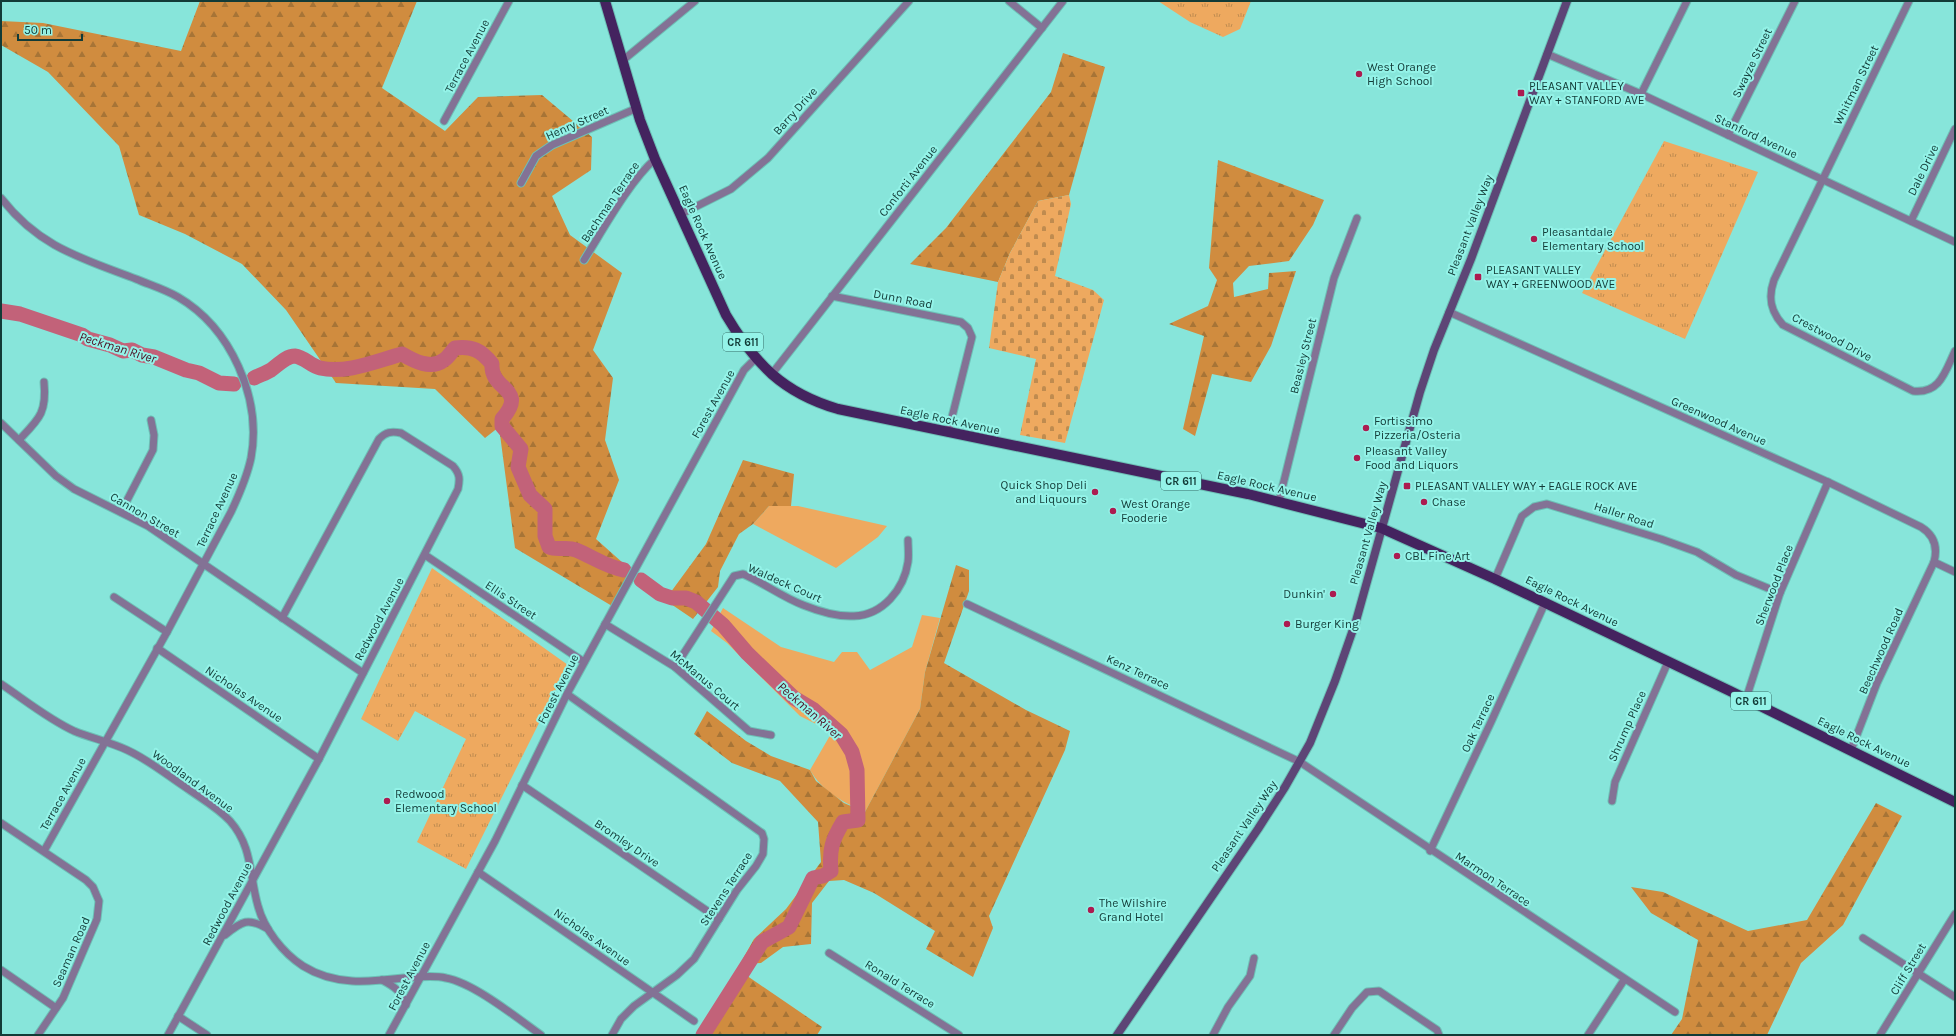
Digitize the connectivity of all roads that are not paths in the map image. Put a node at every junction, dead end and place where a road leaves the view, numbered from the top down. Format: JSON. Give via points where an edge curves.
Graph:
{"nodes":[{"id":1,"x":509,"y":1,"type":"edge"},
{"id":2,"x":605,"y":1,"type":"edge"},
{"id":3,"x":695,"y":1,"type":"edge"},
{"id":4,"x":909,"y":1,"type":"edge"},
{"id":5,"x":1009,"y":1,"type":"edge"},
{"id":6,"x":1063,"y":1,"type":"edge"},
{"id":7,"x":1567,"y":1,"type":"edge"},
{"id":8,"x":1687,"y":1,"type":"edge"},
{"id":9,"x":1795,"y":1,"type":"edge"},
{"id":10,"x":1909,"y":1,"type":"edge"},
{"id":11,"x":1042,"y":28,"type":"junction"},
{"id":12,"x":1547,"y":54,"type":"junction"},
{"id":13,"x":622,"y":61,"type":"junction"},
{"id":14,"x":1641,"y":94,"type":"junction"},
{"id":15,"x":636,"y":109,"type":"junction"},
{"id":16,"x":444,"y":121,"type":"dead end"},
{"id":17,"x":1955,"y":129,"type":"edge"},
{"id":18,"x":1728,"y":135,"type":"junction"},
{"id":19,"x":655,"y":159,"type":"junction"},
{"id":20,"x":1822,"y":180,"type":"junction"},
{"id":21,"x":521,"y":183,"type":"dead end"},
{"id":22,"x":1,"y":198,"type":"edge"},
{"id":23,"x":680,"y":214,"type":"junction"},
{"id":24,"x":1357,"y":218,"type":"dead end"},
{"id":25,"x":1911,"y":221,"type":"junction"},
{"id":26,"x":1955,"y":242,"type":"edge"},
{"id":27,"x":584,"y":260,"type":"dead end"},
{"id":28,"x":832,"y":296,"type":"junction"},
{"id":29,"x":1448,"y":312,"type":"junction"},
{"id":30,"x":1955,"y":352,"type":"edge"},
{"id":31,"x":756,"y":359,"type":"junction"},
{"id":32,"x":771,"y":375,"type":"junction"},
{"id":33,"x":44,"y":382,"type":"dead end"},
{"id":34,"x":151,"y":420,"type":"dead end"},
{"id":35,"x":1,"y":423,"type":"edge"},
{"id":36,"x":948,"y":433,"type":"junction"},
{"id":37,"x":19,"y":440,"type":"junction"},
{"id":38,"x":1828,"y":482,"type":"junction"},
{"id":39,"x":1279,"y":501,"type":"junction"},
{"id":40,"x":121,"y":512,"type":"junction"},
{"id":41,"x":1381,"y":528,"type":"junction"},
{"id":42,"x":908,"y":540,"type":"dead end"},
{"id":43,"x":425,"y":555,"type":"junction"},
{"id":44,"x":1934,"y":562,"type":"junction"},
{"id":45,"x":203,"y":563,"type":"junction"},
{"id":46,"x":1955,"y":572,"type":"edge"},
{"id":47,"x":1494,"y":579,"type":"junction"},
{"id":48,"x":1780,"y":593,"type":"junction"},
{"id":49,"x":114,"y":597,"type":"dead end"},
{"id":50,"x":1545,"y":603,"type":"junction"},
{"id":51,"x":967,"y":604,"type":"dead end"},
{"id":52,"x":282,"y":618,"type":"junction"},
{"id":53,"x":605,"y":624,"type":"junction"},
{"id":54,"x":167,"y":632,"type":"junction"},
{"id":55,"x":157,"y":648,"type":"junction"},
{"id":56,"x":584,"y":662,"type":"junction"},
{"id":57,"x":1668,"y":662,"type":"junction"},
{"id":58,"x":675,"y":667,"type":"junction"},
{"id":59,"x":363,"y":673,"type":"junction"},
{"id":60,"x":1,"y":684,"type":"edge"},
{"id":61,"x":567,"y":694,"type":"junction"},
{"id":62,"x":1746,"y":699,"type":"junction"},
{"id":63,"x":771,"y":735,"type":"dead end"},
{"id":64,"x":105,"y":741,"type":"junction"},
{"id":65,"x":1851,"y":750,"type":"junction"},
{"id":66,"x":319,"y":759,"type":"junction"},
{"id":67,"x":1300,"y":762,"type":"junction"},
{"id":68,"x":522,"y":785,"type":"junction"},
{"id":69,"x":1612,"y":801,"type":"dead end"},
{"id":70,"x":1955,"y":802,"type":"edge"},
{"id":71,"x":1,"y":823,"type":"edge"},
{"id":72,"x":1430,"y":850,"type":"junction"},
{"id":73,"x":44,"y":851,"type":"junction"},
{"id":74,"x":478,"y":872,"type":"junction"},
{"id":75,"x":253,"y":877,"type":"junction"},
{"id":76,"x":1955,"y":914,"type":"edge"},
{"id":77,"x":719,"y":920,"type":"junction"},
{"id":78,"x":269,"y":930,"type":"junction"},
{"id":79,"x":222,"y":938,"type":"junction"},
{"id":80,"x":1863,"y":938,"type":"dead end"},
{"id":81,"x":829,"y":953,"type":"dead end"},
{"id":82,"x":1254,"y":958,"type":"dead end"},
{"id":83,"x":1,"y":970,"type":"edge"},
{"id":84,"x":1917,"y":973,"type":"junction"},
{"id":85,"x":421,"y":977,"type":"junction"},
{"id":86,"x":382,"y":980,"type":"junction"},
{"id":87,"x":1624,"y":980,"type":"junction"},
{"id":88,"x":652,"y":992,"type":"junction"},
{"id":89,"x":1955,"y":997,"type":"edge"},
{"id":90,"x":406,"y":1005,"type":"junction"},
{"id":91,"x":56,"y":1008,"type":"junction"},
{"id":92,"x":1675,"y":1012,"type":"dead end"},
{"id":93,"x":178,"y":1016,"type":"junction"},
{"id":94,"x":694,"y":1021,"type":"dead end"},
{"id":95,"x":38,"y":1035,"type":"edge"},
{"id":96,"x":168,"y":1035,"type":"edge"},
{"id":97,"x":207,"y":1035,"type":"edge"},
{"id":98,"x":389,"y":1035,"type":"edge"},
{"id":99,"x":541,"y":1035,"type":"edge"},
{"id":100,"x":612,"y":1035,"type":"edge"},
{"id":101,"x":959,"y":1035,"type":"edge"},
{"id":102,"x":1117,"y":1035,"type":"edge"},
{"id":103,"x":1213,"y":1035,"type":"edge"},
{"id":104,"x":1334,"y":1035,"type":"edge"},
{"id":105,"x":1439,"y":1035,"type":"edge"},
{"id":106,"x":1588,"y":1035,"type":"edge"},
{"id":107,"x":1880,"y":1035,"type":"edge"}],
"edges":[{"from":1,"to":16,"type":"street","name":"Terrace Avenue"},
{"from":2,"to":13,"type":"main road","name":"Eagle Rock Avenue","number":"CR 611"},
{"from":3,"to":13,"type":"street"},
{"from":4,"to":23,"type":"street","name":"Barry Drive","via":[[768,158],[731,190]]},
{"from":5,"to":11,"type":"street"},
{"from":6,"to":11,"type":"street","name":"Conforti Avenue"},
{"from":7,"to":12,"type":"main road","name":"Pleasant Valley Way"},
{"from":8,"to":14,"type":"street"},
{"from":9,"to":18,"type":"street","name":"Swayze Street"},
{"from":10,"to":20,"type":"street","name":"Whitman Street"},
{"from":11,"to":28,"type":"street","name":"Conforti Avenue"},
{"from":12,"to":14,"type":"street","name":"Stanford Avenue"},
{"from":12,"to":29,"type":"main road","name":"Pleasant Valley Way","via":[[1473,253]]},
{"from":13,"to":15,"type":"main road","name":"Eagle Rock Avenue","number":"CR 611"},
{"from":14,"to":18,"type":"street","name":"Stanford Avenue"},
{"from":15,"to":19,"type":"main road","name":"Eagle Rock Avenue","number":"CR 611"},
{"from":15,"to":21,"type":"street","name":"Henry Street","via":[[552,145],[536,156]]},
{"from":17,"to":25,"type":"street","name":"Dale Drive"},
{"from":18,"to":20,"type":"street","name":"Stanford Avenue"},
{"from":19,"to":23,"type":"main road","name":"Eagle Rock Avenue","number":"CR 611"},
{"from":19,"to":27,"type":"street","name":"Bachman Terrace","via":[[647,166]]},
{"from":20,"to":25,"type":"street","name":"Stanford Avenue"},
{"from":20,"to":30,"type":"street","name":"Crestwood Drive","via":[[1771,289],[1771,305],[1778,319],[1783,325],[1912,392],[1933,388]]},
{"from":22,"to":45,"type":"street","name":"Terrace Avenue","via":[[22,222],[56,247],[162,289],[193,307],[218,331],[234,356],[251,405],[251,458],[239,495]]},
{"from":23,"to":31,"type":"main road","name":"Eagle Rock Avenue","number":"CR 611","via":[[726,315],[739,338]]},
{"from":24,"to":39,"type":"street","name":"Beasley Street","via":[[1334,278]]},
{"from":25,"to":26,"type":"street","name":"Stanford Avenue"},
{"from":28,"to":32,"type":"street","name":"Conforti Avenue"},
{"from":28,"to":36,"type":"street","name":"Dunn Road","via":[[961,322],[968,328],[972,336]]},
{"from":29,"to":38,"type":"street","name":"Greenwood Avenue"},
{"from":29,"to":41,"type":"main road","name":"Pleasant Valley Way","via":[[1420,392]]},
{"from":31,"to":32,"type":"main road","name":"Eagle Rock Avenue","number":"CR 611"},
{"from":31,"to":53,"type":"street","name":"Forest Avenue","via":[[744,370]]},
{"from":32,"to":36,"type":"main road","name":"Eagle Rock Avenue","number":"CR 611","via":[[799,394],[825,405]]},
{"from":33,"to":37,"type":"street","via":[[44,410]]},
{"from":34,"to":40,"type":"street","via":[[153,450]]},
{"from":35,"to":37,"type":"street","name":"Cannon Street"},
{"from":36,"to":39,"type":"main road","name":"Eagle Rock Avenue","number":"CR 611"},
{"from":37,"to":40,"type":"street","name":"Cannon Street","via":[[56,476],[74,489]]},
{"from":38,"to":44,"type":"street","name":"Greenwood Avenue","via":[[1928,531],[1937,551]]},
{"from":38,"to":48,"type":"street","name":"Sherwood Place"},
{"from":39,"to":41,"type":"main road","name":"Eagle Rock Avenue","number":"CR 611"},
{"from":40,"to":45,"type":"street","name":"Cannon Street","via":[[148,526]]},
{"from":41,"to":47,"type":"main road","name":"Eagle Rock Avenue","number":"CR 611"},
{"from":41,"to":67,"type":"main road","name":"Pleasant Valley Way","via":[[1356,621],[1335,681]]},
{"from":42,"to":58,"type":"street","name":"Waldeck Court","via":[[908,562],[893,597],[870,613],[854,617],[818,610],[784,596],[743,574],[738,574],[730,579]]},
{"from":43,"to":52,"type":"street","name":"Redwood Avenue","via":[[458,489],[458,472],[453,466],[401,433],[384,433]]},
{"from":43,"to":56,"type":"street","name":"Ellis Street"},
{"from":43,"to":59,"type":"street","name":"Redwood Avenue"},
{"from":44,"to":46,"type":"street"},
{"from":44,"to":65,"type":"street","name":"Beechwood Road","via":[[1877,682]]},
{"from":45,"to":52,"type":"street","name":"Cannon Street"},
{"from":45,"to":54,"type":"street","name":"Terrace Avenue"},
{"from":47,"to":48,"type":"street","name":"Haller Road","via":[[1522,516],[1534,507],[1547,504],[1647,534],[1690,550],[1736,575]]},
{"from":47,"to":50,"type":"main road","name":"Eagle Rock Avenue","number":"CR 611"},
{"from":48,"to":62,"type":"street","name":"Sherwood Place"},
{"from":49,"to":54,"type":"street"},
{"from":50,"to":57,"type":"main road","name":"Eagle Rock Avenue","number":"CR 611"},
{"from":50,"to":72,"type":"street","name":"Oak Terrace","via":[[1492,722]]},
{"from":51,"to":67,"type":"street","name":"Kenz Terrace"},
{"from":52,"to":59,"type":"street","name":"Cannon Street"},
{"from":53,"to":56,"type":"street","name":"Forest Avenue"},
{"from":53,"to":58,"type":"street","name":"McManus Court"},
{"from":54,"to":55,"type":"street","name":"Terrace Avenue"},
{"from":55,"to":64,"type":"street","name":"Terrace Avenue"},
{"from":55,"to":66,"type":"street","name":"Nicholas Avenue"},
{"from":56,"to":61,"type":"street","name":"Forest Avenue"},
{"from":57,"to":62,"type":"main road","name":"Eagle Rock Avenue","number":"CR 611"},
{"from":57,"to":69,"type":"street","name":"Shrump Place","via":[[1615,782]]},
{"from":58,"to":63,"type":"street","name":"McManus Court","via":[[749,731]]},
{"from":59,"to":66,"type":"street","name":"Redwood Avenue"},
{"from":60,"to":64,"type":"street","name":"Woodland Avenue","via":[[74,731]]},
{"from":61,"to":68,"type":"street","name":"Forest Avenue"},
{"from":61,"to":77,"type":"street","name":"Stevens Terrace","via":[[762,834],[763,854]]},
{"from":62,"to":65,"type":"main road","name":"Eagle Rock Avenue","number":"CR 611"},
{"from":64,"to":73,"type":"street","name":"Terrace Avenue"},
{"from":64,"to":75,"type":"street","name":"Woodland Avenue","via":[[145,759],[230,821],[248,852]]},
{"from":65,"to":70,"type":"main road","name":"Eagle Rock Avenue","number":"CR 611"},
{"from":66,"to":75,"type":"street","name":"Redwood Avenue"},
{"from":67,"to":72,"type":"street","name":"Marmon Terrace"},
{"from":67,"to":102,"type":"main road","name":"Pleasant Valley Way","via":[[1258,829]]},
{"from":68,"to":74,"type":"street","name":"Forest Avenue"},
{"from":68,"to":77,"type":"street","name":"Bromley Drive"},
{"from":71,"to":73,"type":"street","name":"Seaman Road"},
{"from":72,"to":87,"type":"street","name":"Marmon Terrace"},
{"from":73,"to":91,"type":"street","name":"Seaman Road","via":[[86,880],[99,901],[98,919],[63,998]]},
{"from":74,"to":85,"type":"street","name":"Forest Avenue"},
{"from":74,"to":88,"type":"street","name":"Nicholas Avenue"},
{"from":75,"to":78,"type":"street","name":"Woodland Avenue","via":[[257,905]]},
{"from":75,"to":79,"type":"street","name":"Redwood Avenue"},
{"from":76,"to":84,"type":"street","name":"Cliff Street"},
{"from":77,"to":88,"type":"street","name":"Stevens Terrace","via":[[694,959],[677,975]]},
{"from":78,"to":79,"type":"street","via":[[258,923],[247,921],[237,925]]},
{"from":78,"to":86,"type":"street","name":"Woodland Avenue","via":[[302,966],[326,977],[350,982]]},
{"from":79,"to":93,"type":"street","name":"Redwood Avenue"},
{"from":80,"to":84,"type":"street"},
{"from":81,"to":101,"type":"street","name":"Ronald Terrace"},
{"from":82,"to":103,"type":"street","via":[[1250,976],[1228,1007]]},
{"from":83,"to":91,"type":"street"},
{"from":84,"to":89,"type":"street"},
{"from":84,"to":107,"type":"street","name":"Cliff Street"},
{"from":85,"to":86,"type":"street","name":"Woodland Avenue"},
{"from":85,"to":90,"type":"street","name":"Forest Avenue"},
{"from":85,"to":99,"type":"street","name":"Woodland Avenue","via":[[446,978],[470,987]]},
{"from":86,"to":90,"type":"street","via":[[396,987]]},
{"from":87,"to":92,"type":"street","name":"Marmon Terrace"},
{"from":87,"to":106,"type":"street"},
{"from":88,"to":94,"type":"street","name":"Nicholas Avenue"},
{"from":88,"to":100,"type":"street","name":"Stevens Terrace","via":[[634,1006]]},
{"from":90,"to":98,"type":"street","name":"Forest Avenue"},
{"from":91,"to":95,"type":"street","name":"Seaman Road"},
{"from":93,"to":96,"type":"street","name":"Redwood Avenue"},
{"from":93,"to":97,"type":"street"},
{"from":104,"to":105,"type":"street","via":[[1352,1008],[1367,992],[1379,991],[1437,1030]]}]}
